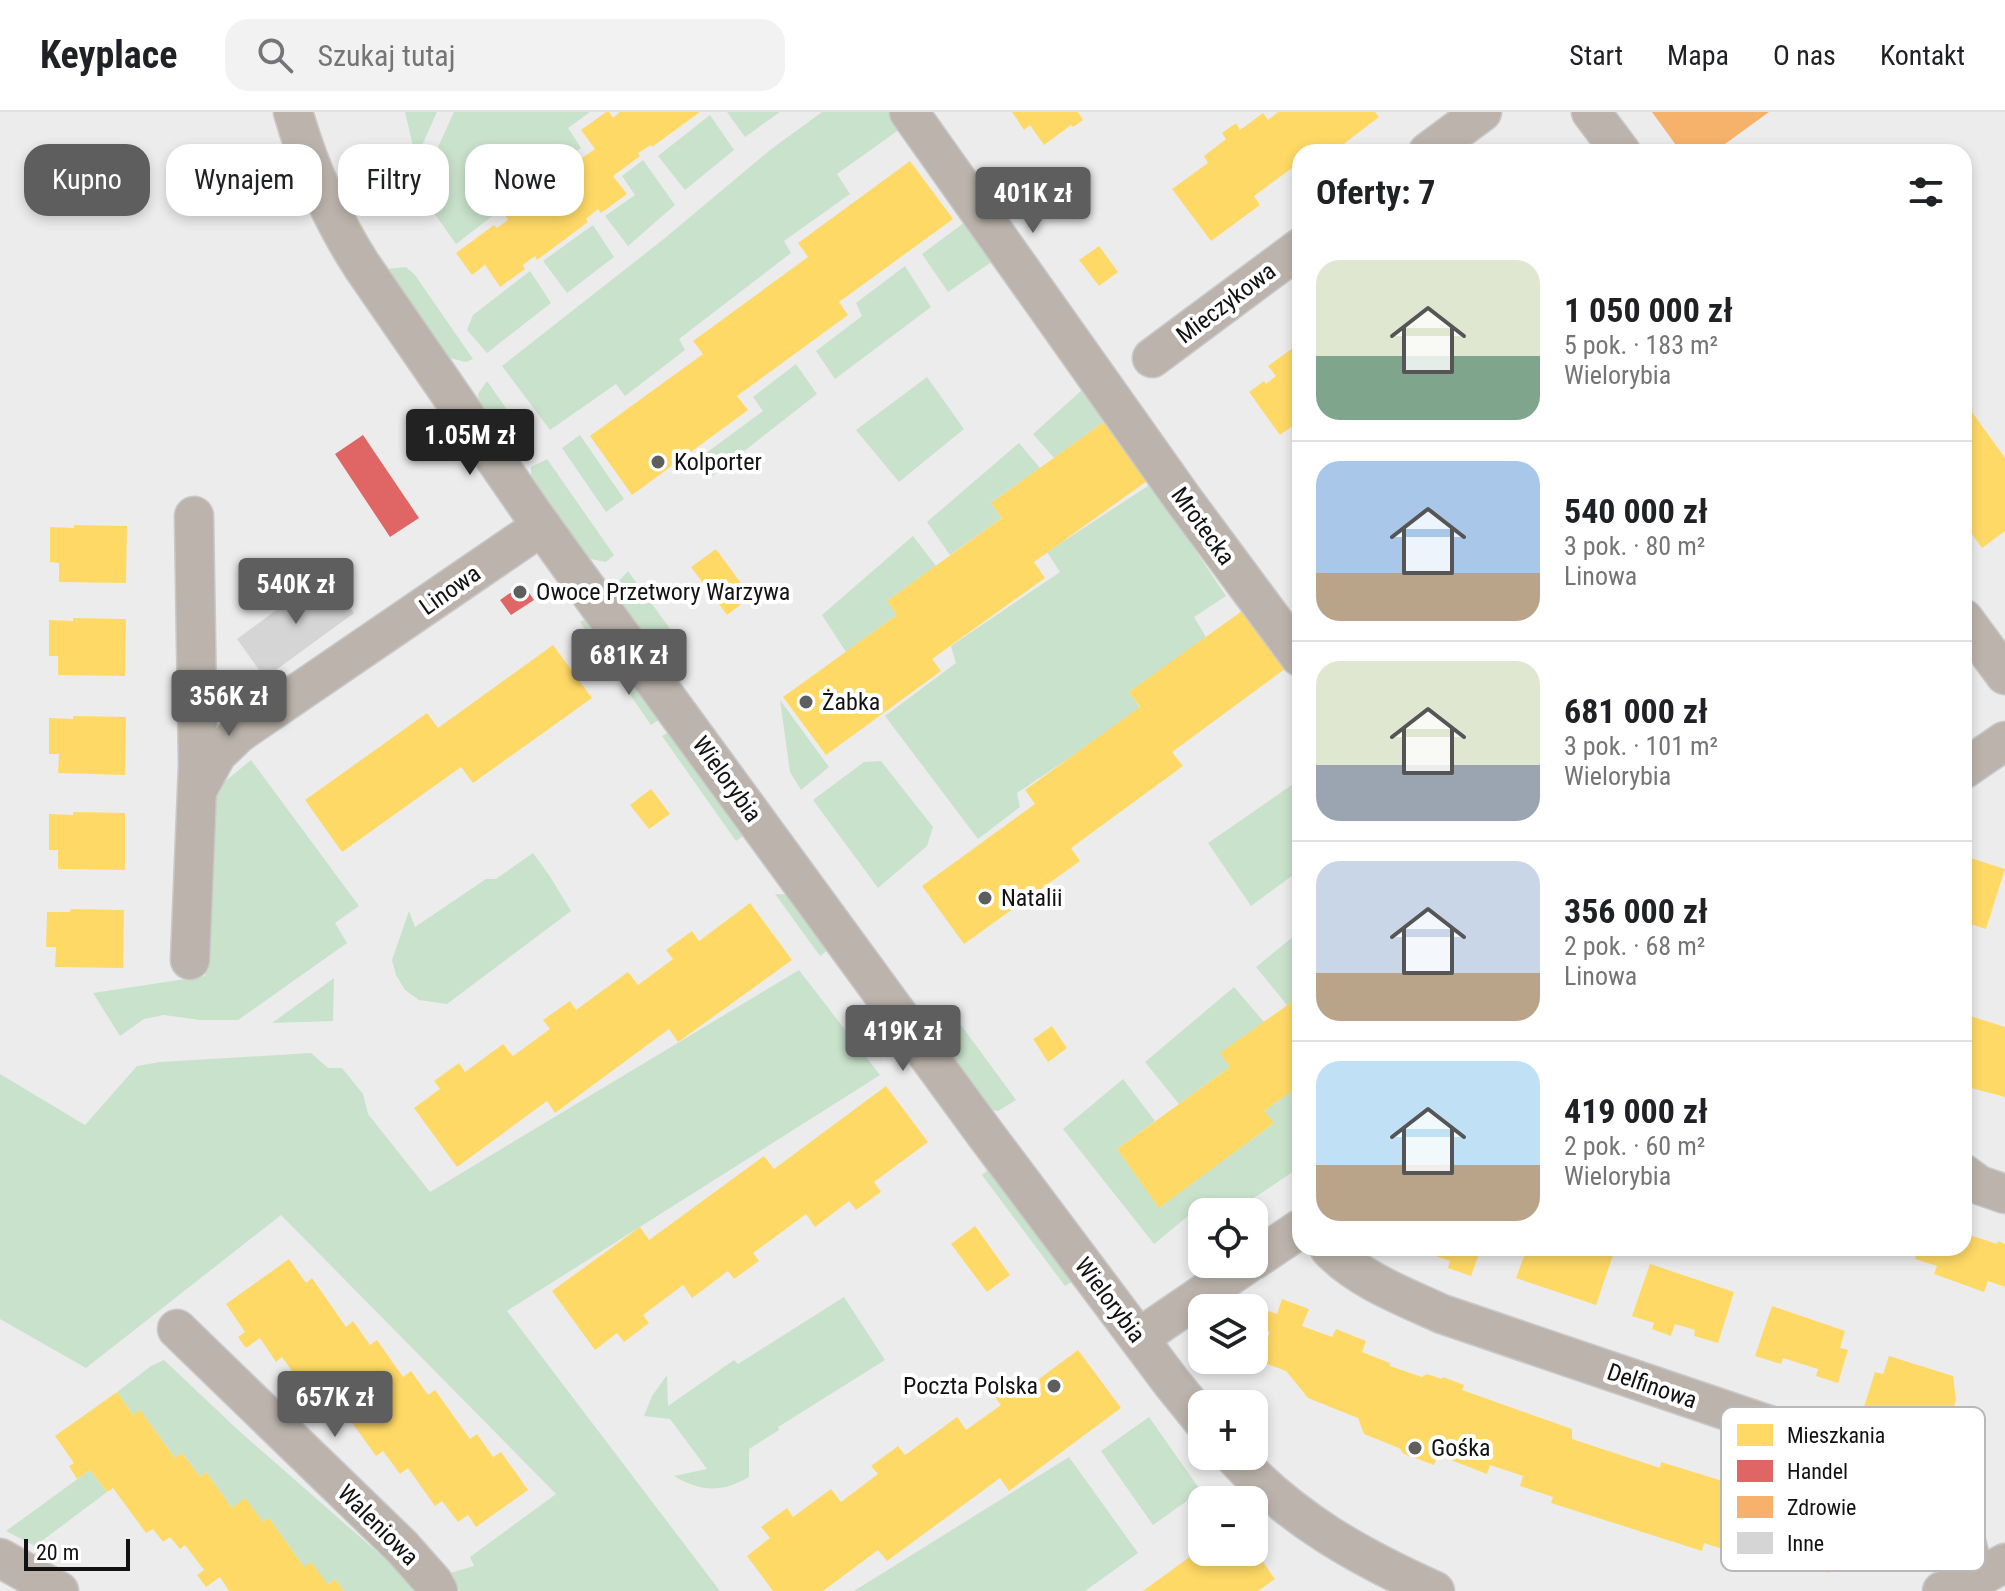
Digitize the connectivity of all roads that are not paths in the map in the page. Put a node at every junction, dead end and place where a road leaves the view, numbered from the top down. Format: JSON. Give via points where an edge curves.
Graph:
{"nodes":[{"id":1,"x":293,"y":112,"type":"edge"},
{"id":2,"x":909,"y":112,"type":"edge"},
{"id":3,"x":1482,"y":112,"type":"edge"},
{"id":4,"x":1591,"y":112,"type":"edge"},
{"id":5,"x":1439,"y":144,"type":"edge"},
{"id":6,"x":1615,"y":144,"type":"edge"},
{"id":7,"x":1292,"y":254,"type":"edge"},
{"id":8,"x":1152,"y":358,"type":"dead end"},
{"id":9,"x":194,"y":516,"type":"dead end"},
{"id":10,"x":542,"y":526,"type":"junction"},
{"id":11,"x":1972,"y":630,"type":"edge"},
{"id":12,"x":1292,"y":646,"type":"edge"},
{"id":13,"x":2005,"y":675,"type":"edge"},
{"id":14,"x":197,"y":704,"type":"junction"},
{"id":15,"x":239,"y":733,"type":"junction"},
{"id":16,"x":2005,"y":741,"type":"edge"},
{"id":17,"x":1972,"y":764,"type":"edge"},
{"id":18,"x":197,"y":792,"type":"junction"},
{"id":19,"x":190,"y":960,"type":"dead end"},
{"id":20,"x":1972,"y":1180,"type":"edge"},
{"id":21,"x":2005,"y":1194,"type":"edge"},
{"id":22,"x":1292,"y":1234,"type":"edge"},
{"id":23,"x":1268,"y":1251,"type":"edge"},
{"id":24,"x":1338,"y":1256,"type":"edge"},
{"id":25,"x":1227,"y":1278,"type":"edge"},
{"id":26,"x":177,"y":1329,"type":"dead end"},
{"id":27,"x":1139,"y":1338,"type":"junction"},
{"id":28,"x":1188,"y":1403,"type":"edge"},
{"id":29,"x":1721,"y":1409,"type":"edge"},
{"id":30,"x":1247,"y":1470,"type":"edge"},
{"id":31,"x":0,"y":1558,"type":"edge"},
{"id":32,"x":55,"y":1590,"type":"edge"},
{"id":33,"x":438,"y":1591,"type":"edge"},
{"id":34,"x":1435,"y":1591,"type":"edge"}],
"edges":[{"from":1,"to":10,"type":"street","name":"Wielorybia","via":[[341,233]]},
{"from":2,"to":12,"type":"street","name":"Mrotecka"},
{"from":3,"to":5,"type":"street"},
{"from":4,"to":6,"type":"street"},
{"from":7,"to":8,"type":"street","name":"Mieczykowa"},
{"from":9,"to":14,"type":"street","name":"Linowa"},
{"from":10,"to":15,"type":"street","name":"Linowa"},
{"from":10,"to":27,"type":"street","name":"Wielorybia"},
{"from":11,"to":13,"type":"street"},
{"from":14,"to":15,"type":"street","via":[[207,729],[217,736],[226,739]]},
{"from":14,"to":18,"type":"street","name":"Linowa"},
{"from":15,"to":18,"type":"street","name":"Linowa","via":[[217,754]]},
{"from":16,"to":17,"type":"street"},
{"from":18,"to":19,"type":"street","name":"Linowa"},
{"from":20,"to":21,"type":"street"},
{"from":22,"to":23,"type":"street"},
{"from":24,"to":29,"type":"street","name":"Delfinowa","via":[[1391,1291],[1442,1314]]},
{"from":25,"to":27,"type":"street"},
{"from":26,"to":33,"type":"street","name":"Waleniowa","via":[[402,1547]]},
{"from":27,"to":28,"type":"street","name":"Wielorybia"},
{"from":30,"to":34,"type":"street","via":[[1320,1530],[1371,1562]]},
{"from":31,"to":32,"type":"street"}]}
